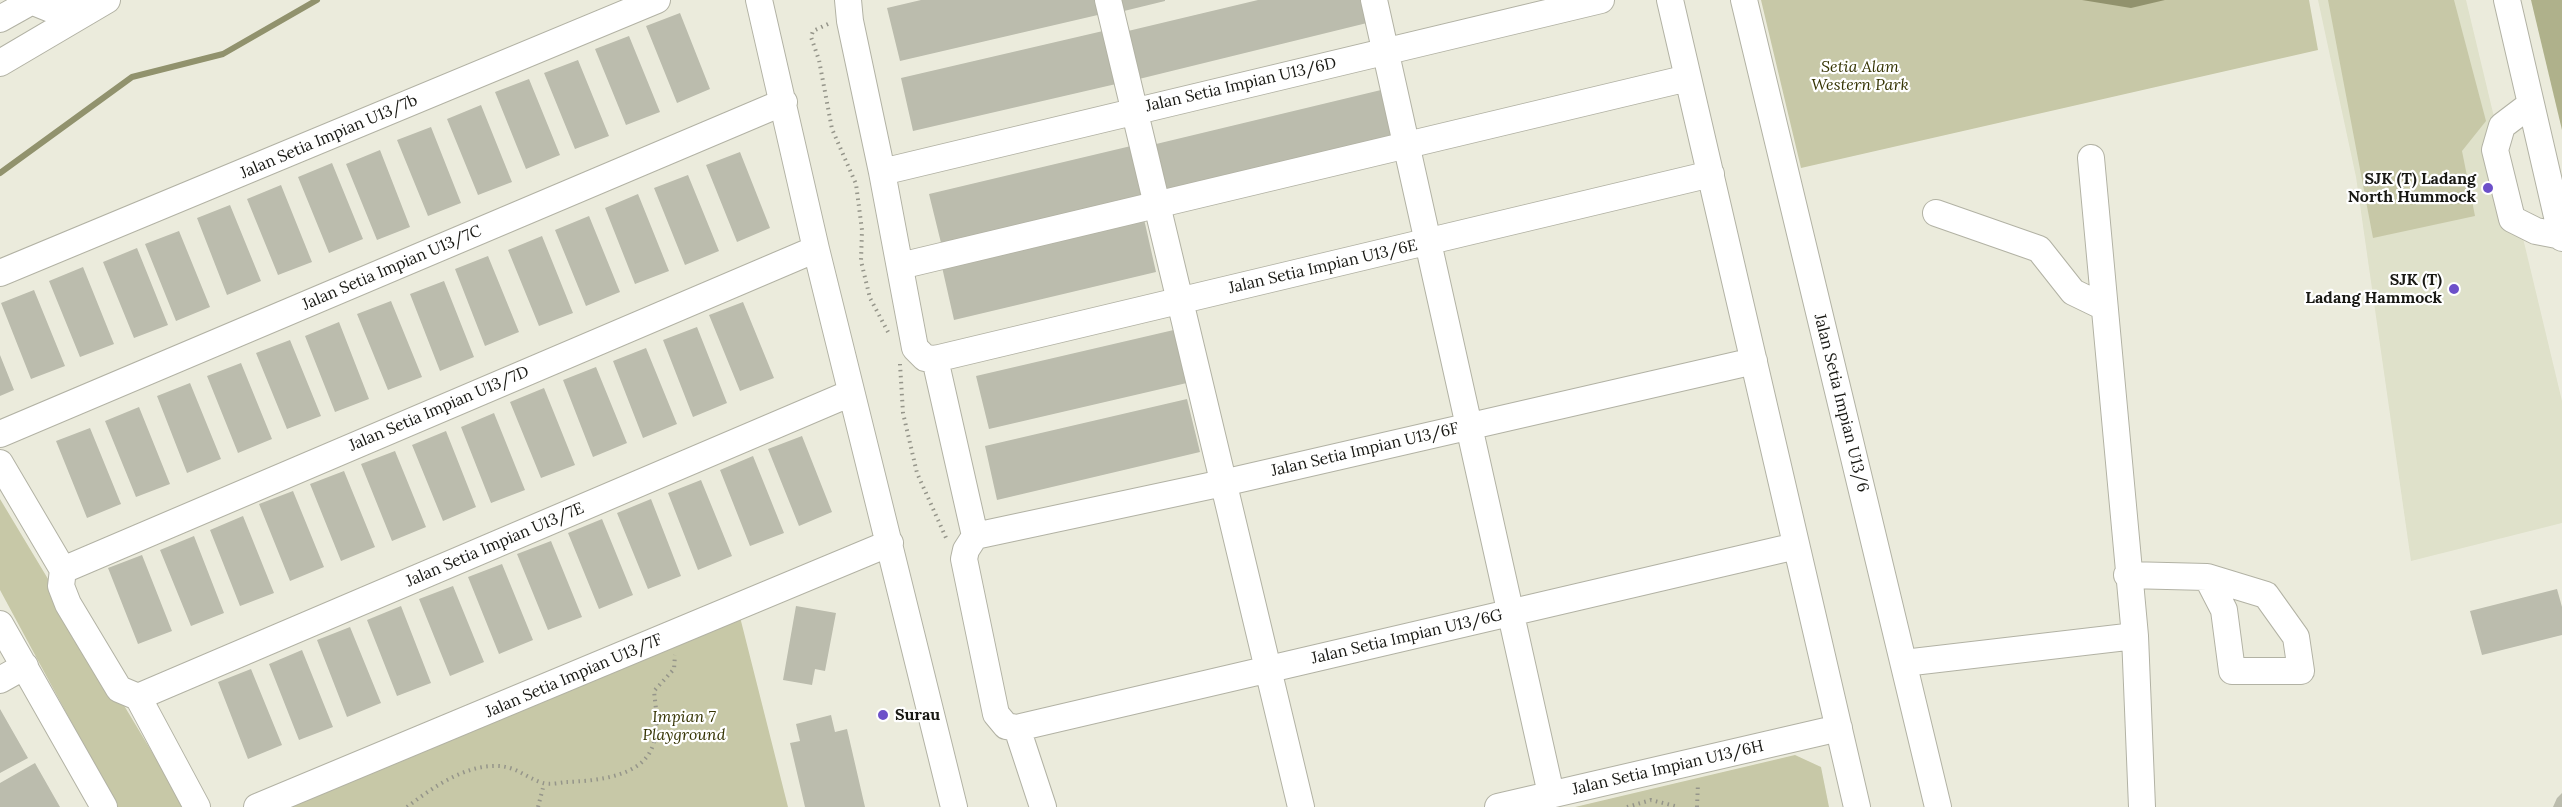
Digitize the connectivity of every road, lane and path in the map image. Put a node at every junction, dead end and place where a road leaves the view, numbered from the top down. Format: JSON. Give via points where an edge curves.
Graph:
{"nodes":[{"id":1,"x":27,"y":0,"type":"edge"},
{"id":2,"x":85,"y":0,"type":"edge"},
{"id":3,"x":107,"y":0,"type":"edge"},
{"id":4,"x":657,"y":0,"type":"edge"},
{"id":5,"x":759,"y":0,"type":"edge"},
{"id":6,"x":1108,"y":0,"type":"edge"},
{"id":7,"x":1374,"y":0,"type":"edge"},
{"id":8,"x":1601,"y":0,"type":"edge"},
{"id":9,"x":1670,"y":0,"type":"edge"},
{"id":10,"x":1744,"y":0,"type":"edge"},
{"id":11,"x":2507,"y":0,"type":"edge"},
{"id":12,"x":849,"y":11,"type":"edge"},
{"id":13,"x":0,"y":17,"type":"edge"},
{"id":14,"x":1386,"y":51,"type":"junction"},
{"id":15,"x":0,"y":63,"type":"edge"},
{"id":16,"x":1688,"y":78,"type":"junction"},
{"id":17,"x":784,"y":102,"type":"junction"},
{"id":18,"x":2531,"y":104,"type":"junction"},
{"id":19,"x":1134,"y":110,"type":"junction"},
{"id":20,"x":1406,"y":145,"type":"junction"},
{"id":21,"x":2091,"y":158,"type":"dead end"},
{"id":22,"x":882,"y":172,"type":"junction"},
{"id":23,"x":1711,"y":174,"type":"junction"},
{"id":24,"x":1157,"y":204,"type":"junction"},
{"id":25,"x":1936,"y":213,"type":"dead end"},
{"id":26,"x":2562,"y":237,"type":"edge"},
{"id":27,"x":1428,"y":242,"type":"junction"},
{"id":28,"x":816,"y":249,"type":"junction"},
{"id":29,"x":900,"y":266,"type":"junction"},
{"id":30,"x":0,"y":273,"type":"edge"},
{"id":31,"x":1180,"y":300,"type":"junction"},
{"id":32,"x":2104,"y":307,"type":"junction"},
{"id":33,"x":891,"y":337,"type":"dead end"},
{"id":34,"x":900,"y":359,"type":"dead end"},
{"id":35,"x":935,"y":359,"type":"junction"},
{"id":36,"x":1754,"y":360,"type":"junction"},
{"id":37,"x":851,"y":393,"type":"junction"},
{"id":38,"x":1469,"y":426,"type":"junction"},
{"id":39,"x":0,"y":435,"type":"edge"},
{"id":40,"x":0,"y":463,"type":"edge"},
{"id":41,"x":1224,"y":483,"type":"junction"},
{"id":42,"x":975,"y":536,"type":"junction"},
{"id":43,"x":890,"y":543,"type":"junction"},
{"id":44,"x":1796,"y":546,"type":"junction"},
{"id":45,"x":950,"y":547,"type":"dead end"},
{"id":46,"x":63,"y":570,"type":"junction"},
{"id":47,"x":2127,"y":574,"type":"junction"},
{"id":48,"x":2207,"y":577,"type":"dead end"},
{"id":49,"x":1511,"y":612,"type":"junction"},
{"id":50,"x":0,"y":624,"type":"edge"},
{"id":51,"x":674,"y":634,"type":"junction"},
{"id":52,"x":2135,"y":636,"type":"junction"},
{"id":53,"x":1904,"y":663,"type":"junction"},
{"id":54,"x":25,"y":666,"type":"junction"},
{"id":55,"x":1268,"y":669,"type":"junction"},
{"id":56,"x":0,"y":680,"type":"edge"},
{"id":57,"x":138,"y":698,"type":"junction"},
{"id":58,"x":1017,"y":728,"type":"junction"},
{"id":59,"x":1839,"y":728,"type":"junction"},
{"id":60,"x":544,"y":784,"type":"junction"},
{"id":61,"x":1551,"y":794,"type":"junction"},
{"id":62,"x":104,"y":807,"type":"edge"},
{"id":63,"x":197,"y":807,"type":"edge"},
{"id":64,"x":257,"y":807,"type":"edge"},
{"id":65,"x":407,"y":807,"type":"edge"},
{"id":66,"x":538,"y":807,"type":"edge"},
{"id":67,"x":954,"y":807,"type":"edge"},
{"id":68,"x":1043,"y":807,"type":"edge"},
{"id":69,"x":1301,"y":807,"type":"edge"},
{"id":70,"x":1498,"y":807,"type":"edge"},
{"id":71,"x":1627,"y":807,"type":"edge"},
{"id":72,"x":1679,"y":807,"type":"edge"},
{"id":73,"x":1857,"y":807,"type":"edge"},
{"id":74,"x":1938,"y":807,"type":"edge"},
{"id":75,"x":2142,"y":807,"type":"edge"}],
"edges":[{"from":1,"to":2,"type":"street","via":[[58,12]]},
{"from":1,"to":13,"type":"street"},
{"from":3,"to":15,"type":"street"},
{"from":4,"to":30,"type":"street","name":"Jalan Setia Impian U13/7b"},
{"from":5,"to":17,"type":"street"},
{"from":6,"to":19,"type":"street"},
{"from":7,"to":14,"type":"street"},
{"from":8,"to":14,"type":"street","name":"Jalan Setia Impian U13/6D"},
{"from":9,"to":16,"type":"street"},
{"from":10,"to":53,"type":"street","name":"Jalan Setia Impian U13/6"},
{"from":11,"to":18,"type":"street"},
{"from":12,"to":22,"type":"street"},
{"from":12,"to":33,"type":"path","via":[[824,24],[811,37],[832,129],[856,184],[862,230],[861,261],[870,298]]},
{"from":14,"to":19,"type":"street","name":"Jalan Setia Impian U13/6D"},
{"from":14,"to":20,"type":"street"},
{"from":16,"to":20,"type":"street"},
{"from":16,"to":23,"type":"street"},
{"from":17,"to":28,"type":"street"},
{"from":17,"to":39,"type":"street","name":"Jalan Setia Impian U13/7C"},
{"from":18,"to":26,"type":"street"},
{"from":18,"to":26,"type":"street","via":[[2502,126],[2495,150],[2512,219],[2536,231]]},
{"from":19,"to":22,"type":"street","name":"Jalan Setia Impian U13/6D"},
{"from":19,"to":24,"type":"street"},
{"from":20,"to":24,"type":"street"},
{"from":20,"to":27,"type":"street"},
{"from":21,"to":32,"type":"street"},
{"from":22,"to":29,"type":"street"},
{"from":23,"to":27,"type":"street","name":"Jalan Setia Impian U13/6E"},
{"from":23,"to":36,"type":"street"},
{"from":24,"to":29,"type":"street"},
{"from":24,"to":31,"type":"street"},
{"from":25,"to":32,"type":"street","via":[[2039,249],[2073,292]]},
{"from":27,"to":31,"type":"street","name":"Jalan Setia Impian U13/6E"},
{"from":27,"to":38,"type":"street"},
{"from":28,"to":37,"type":"street"},
{"from":28,"to":46,"type":"street","name":"Jalan Setia Impian U13/7D"},
{"from":29,"to":35,"type":"street","via":[[915,348],[925,358]]},
{"from":31,"to":35,"type":"street","name":"Jalan Setia Impian U13/6E"},
{"from":31,"to":41,"type":"street"},
{"from":32,"to":47,"type":"street"},
{"from":34,"to":45,"type":"path","via":[[903,413],[917,472]]},
{"from":35,"to":42,"type":"street"},
{"from":36,"to":38,"type":"street","name":"Jalan Setia Impian U13/6F"},
{"from":36,"to":44,"type":"street"},
{"from":37,"to":43,"type":"street"},
{"from":37,"to":57,"type":"street","name":"Jalan Setia Impian U13/7E"},
{"from":38,"to":41,"type":"street","name":"Jalan Setia Impian U13/6F"},
{"from":38,"to":49,"type":"street"},
{"from":40,"to":46,"type":"street"},
{"from":41,"to":42,"type":"street","name":"Jalan Setia Impian U13/6F"},
{"from":41,"to":55,"type":"street"},
{"from":42,"to":58,"type":"street","via":[[964,559],[973,614],[996,714],[1006,726]]},
{"from":43,"to":51,"type":"street","name":"Jalan Setia Impian U13/7F"},
{"from":43,"to":67,"type":"street"},
{"from":44,"to":49,"type":"street","name":"Jalan Setia Impian U13/6G"},
{"from":44,"to":59,"type":"street"},
{"from":46,"to":57,"type":"street","via":[[61,586],[68,604],[119,689]]},
{"from":47,"to":48,"type":"street"},
{"from":47,"to":52,"type":"street"},
{"from":49,"to":55,"type":"street","name":"Jalan Setia Impian U13/6G"},
{"from":49,"to":61,"type":"street"},
{"from":50,"to":54,"type":"street"},
{"from":51,"to":60,"type":"path","via":[[674,669],[654,691],[657,731],[651,752],[634,767],[600,780]]},
{"from":51,"to":64,"type":"street","name":"Jalan Setia Impian U13/7F"},
{"from":52,"to":53,"type":"street"},
{"from":52,"to":75,"type":"street"},
{"from":53,"to":74,"type":"street","name":"Jalan Setia Impian U13/6"},
{"from":54,"to":56,"type":"street"},
{"from":54,"to":62,"type":"street"},
{"from":55,"to":58,"type":"street","name":"Jalan Setia Impian U13/6G"},
{"from":55,"to":69,"type":"street"},
{"from":57,"to":63,"type":"street"},
{"from":58,"to":68,"type":"street"},
{"from":59,"to":61,"type":"street","name":"Jalan Setia Impian U13/6H"},
{"from":59,"to":73,"type":"street"},
{"from":60,"to":65,"type":"path","via":[[520,770],[497,766],[469,770]]},
{"from":60,"to":66,"type":"path"},
{"from":61,"to":70,"type":"street","name":"Jalan Setia Impian U13/6H"},
{"from":71,"to":72,"type":"path","via":[[1651,800]]}]}
